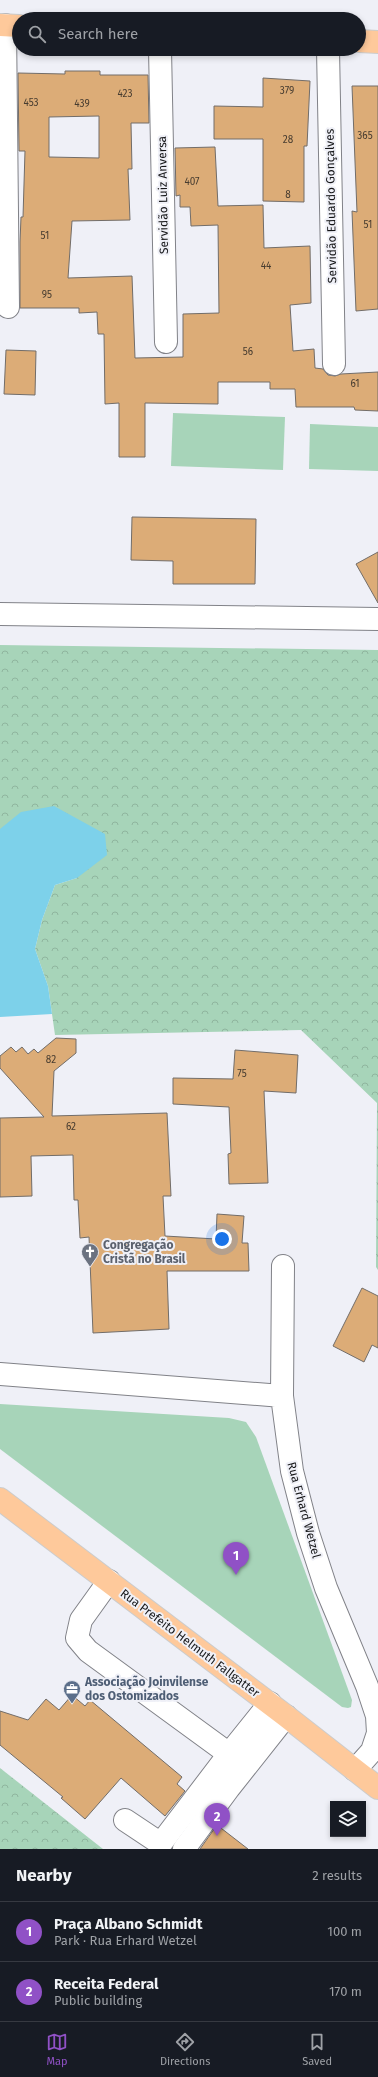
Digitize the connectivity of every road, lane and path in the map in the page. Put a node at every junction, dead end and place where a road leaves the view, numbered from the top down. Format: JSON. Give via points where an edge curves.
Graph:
{"nodes":[{"id":1,"x":8,"y":26,"type":"edge"},
{"id":2,"x":366,"y":41,"type":"edge"},
{"id":3,"x":378,"y":42,"type":"edge"},
{"id":4,"x":160,"y":56,"type":"edge"},
{"id":5,"x":328,"y":56,"type":"edge"},
{"id":6,"x":8,"y":307,"type":"dead end"},
{"id":7,"x":166,"y":342,"type":"dead end"},
{"id":8,"x":334,"y":364,"type":"dead end"},
{"id":9,"x":0,"y":614,"type":"edge"},
{"id":10,"x":378,"y":619,"type":"edge"},
{"id":11,"x":283,"y":1266,"type":"dead end"},
{"id":12,"x":0,"y":1374,"type":"edge"},
{"id":13,"x":282,"y":1396,"type":"junction"},
{"id":14,"x":0,"y":1500,"type":"edge"},
{"id":15,"x":109,"y":1581,"type":"junction"},
{"id":16,"x":278,"y":1709,"type":"junction"},
{"id":17,"x":230,"y":1754,"type":"junction"},
{"id":18,"x":355,"y":1770,"type":"junction"},
{"id":19,"x":378,"y":1788,"type":"edge"},
{"id":20,"x":125,"y":1820,"type":"dead end"},
{"id":21,"x":184,"y":1849,"type":"edge"}],
"edges":[{"from":1,"to":6,"type":"street"},
{"from":2,"to":3,"type":"main road"},
{"from":4,"to":7,"type":"street","name":"Servidão Luiz Anversa"},
{"from":5,"to":8,"type":"street","name":"Servidão Eduardo Gonçalves"},
{"from":9,"to":10,"type":"street"},
{"from":11,"to":13,"type":"street","name":"Rua Erhard Wetzel"},
{"from":12,"to":13,"type":"street"},
{"from":13,"to":18,"type":"street","name":"Rua Erhard Wetzel","via":[[292,1471],[308,1532],[326,1588],[368,1686],[377,1716],[378,1733],[372,1751]]},
{"from":14,"to":15,"type":"main road","name":"Rua Prefeito Helmuth Fallgatter"},
{"from":15,"to":16,"type":"main road","name":"Rua Prefeito Helmuth Fallgatter"},
{"from":15,"to":17,"type":"street","via":[[81,1620],[77,1638],[88,1651]]},
{"from":16,"to":17,"type":"street"},
{"from":16,"to":18,"type":"main road","name":"Rua Prefeito Helmuth Fallgatter"},
{"from":16,"to":21,"type":"street","via":[[229,1788]]},
{"from":17,"to":20,"type":"street","via":[[162,1842],[158,1842]]},
{"from":18,"to":19,"type":"main road","name":"Rua Prefeito Helmuth Fallgatter"}]}
